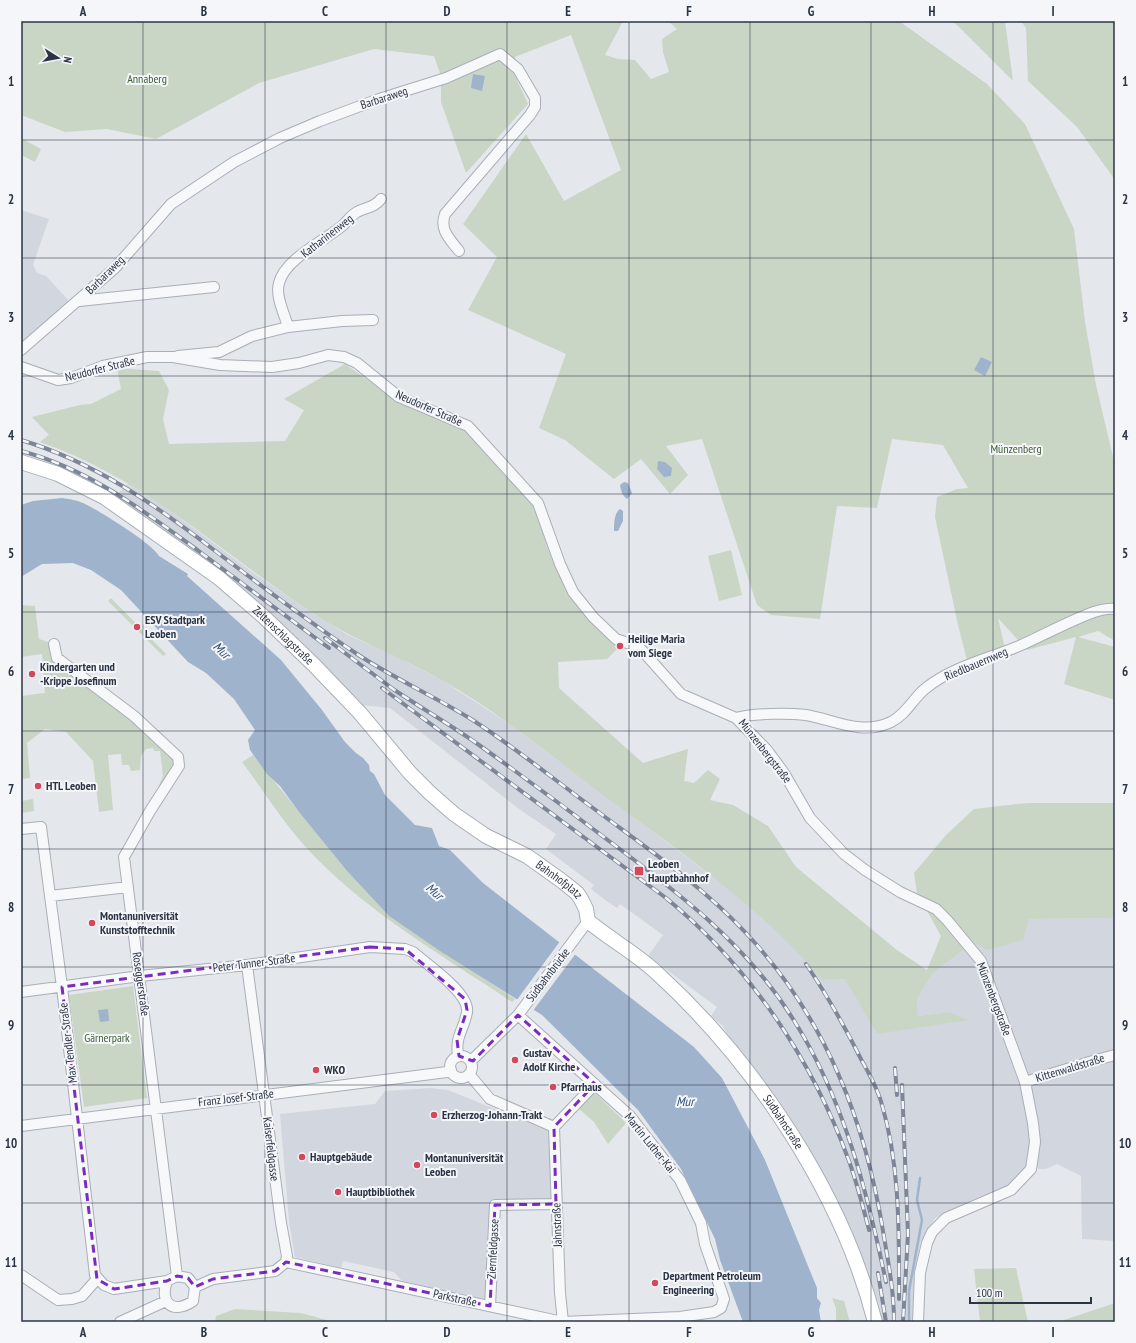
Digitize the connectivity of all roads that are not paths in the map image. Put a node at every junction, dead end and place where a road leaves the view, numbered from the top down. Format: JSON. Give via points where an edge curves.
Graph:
{"nodes":[{"id":1,"x":381,"y":200,"type":"dead end"},
{"id":2,"x":460,"y":251,"type":"dead end"},
{"id":3,"x":214,"y":287,"type":"dead end"},
{"id":4,"x":79,"y":301,"type":"junction"},
{"id":5,"x":373,"y":320,"type":"dead end"},
{"id":6,"x":288,"y":327,"type":"junction"},
{"id":7,"x":21,"y":350,"type":"edge"},
{"id":8,"x":173,"y":357,"type":"junction"},
{"id":9,"x":21,"y":367,"type":"edge"},
{"id":10,"x":21,"y":462,"type":"edge"},
{"id":11,"x":1115,"y":609,"type":"edge"},
{"id":12,"x":54,"y":644,"type":"dead end"},
{"id":13,"x":736,"y":718,"type":"junction"},
{"id":14,"x":899,"y":718,"type":"joint"},
{"id":15,"x":21,"y":829,"type":"edge"},
{"id":16,"x":514,"y":850,"type":"joint"},
{"id":17,"x":128,"y":887,"type":"junction"},
{"id":18,"x":50,"y":896,"type":"junction"},
{"id":19,"x":588,"y":921,"type":"junction"},
{"id":20,"x":247,"y":965,"type":"junction"},
{"id":21,"x":140,"y":976,"type":"junction"},
{"id":22,"x":62,"y":987,"type":"junction"},
{"id":23,"x":21,"y":992,"type":"edge"},
{"id":24,"x":521,"y":1012,"type":"junction"},
{"id":25,"x":1115,"y":1055,"type":"edge"},
{"id":26,"x":458,"y":1056,"type":"junction"},
{"id":27,"x":471,"y":1061,"type":"junction"},
{"id":28,"x":451,"y":1070,"type":"junction"},
{"id":29,"x":469,"y":1074,"type":"junction"},
{"id":30,"x":1025,"y":1082,"type":"junction"},
{"id":31,"x":594,"y":1084,"type":"junction"},
{"id":32,"x":265,"y":1094,"type":"junction"},
{"id":33,"x":157,"y":1108,"type":"junction"},
{"id":34,"x":77,"y":1119,"type":"junction"},
{"id":35,"x":21,"y":1126,"type":"edge"},
{"id":36,"x":554,"y":1127,"type":"junction"},
{"id":37,"x":556,"y":1204,"type":"junction"},
{"id":38,"x":286,"y":1262,"type":"junction"},
{"id":39,"x":21,"y":1276,"type":"edge"},
{"id":40,"x":177,"y":1276,"type":"junction"},
{"id":41,"x":97,"y":1279,"type":"junction"},
{"id":42,"x":167,"y":1281,"type":"junction"},
{"id":43,"x":195,"y":1287,"type":"junction"},
{"id":44,"x":166,"y":1301,"type":"junction"},
{"id":45,"x":490,"y":1306,"type":"junction"},
{"id":46,"x":721,"y":1308,"type":"joint"},
{"id":47,"x":120,"y":1322,"type":"edge"},
{"id":48,"x":563,"y":1322,"type":"edge"},
{"id":49,"x":875,"y":1322,"type":"edge"},
{"id":50,"x":918,"y":1322,"type":"edge"}],
"edges":[{"from":1,"to":6,"type":"street","name":"Katharinenweg","via":[[357,212],[341,227],[304,252],[282,274],[278,294]]},
{"from":2,"to":4,"type":"street","name":"Barbaraweg","via":[[446,235],[442,222],[445,214],[535,107],[535,98],[518,69],[500,54],[446,78],[320,121],[234,162],[171,204],[115,268]]},
{"from":3,"to":4,"type":"street","name":"Barbaraweg"},
{"from":4,"to":7,"type":"street","name":"Barbaraweg"},
{"from":5,"to":6,"type":"street"},
{"from":6,"to":8,"type":"street","via":[[252,336],[219,352]]},
{"from":8,"to":9,"type":"street","name":"Neudorfer Straße","via":[[140,359],[103,366],[58,380]]},
{"from":8,"to":13,"type":"street","name":"Neudorfer Straße","via":[[220,366],[272,367],[328,355],[344,357],[357,363],[399,397],[468,426],[538,503],[573,592],[593,617],[616,640],[639,648],[681,694]]},
{"from":10,"to":16,"type":"main road","name":"Zeltenschlagstraße","via":[[58,474],[104,497],[219,578],[314,665],[430,793],[454,814],[486,836]]},
{"from":11,"to":14,"type":"street","name":"Riedlbauernweg","via":[[1095,612],[1020,646],[950,672],[925,689]]},
{"from":12,"to":17,"type":"street","name":"Roseggerstraße","via":[[57,658],[134,716],[178,757],[179,766],[165,796],[125,853]]},
{"from":13,"to":14,"type":"street","name":"Münzenbergstraße","via":[[805,715],[850,728],[871,728]]},
{"from":13,"to":30,"type":"street","name":"Münzenbergstraße","via":[[767,750],[788,779],[810,818],[844,854],[900,892],[936,909],[981,961]]},
{"from":15,"to":18,"type":"street","name":"Max Tendler-Straße","via":[[41,826]]},
{"from":16,"to":19,"type":"main road","name":"Bahnhofplatz","via":[[535,861],[578,893],[586,909]]},
{"from":17,"to":18,"type":"street"},
{"from":17,"to":21,"type":"street","name":"Roseggerstraße"},
{"from":18,"to":22,"type":"street","name":"Max Tendler-Straße"},
{"from":19,"to":24,"type":"street","name":"Südbahnbrücke"},
{"from":19,"to":49,"type":"main road","name":"Südbahnstraße","via":[[659,974],[706,1022],[751,1076],[811,1167],[844,1233],[870,1300]]},
{"from":20,"to":21,"type":"street","name":"Peter Tunner-Straße"},
{"from":20,"to":26,"type":"street","name":"Peter Tunner-Straße","via":[[370,947],[405,949],[413,952],[460,993],[466,1004],[466,1015],[457,1040]]},
{"from":20,"to":32,"type":"street","name":"Kaiserfeldgasse"},
{"from":21,"to":22,"type":"street","name":"Peter Tunner-Straße"},
{"from":21,"to":33,"type":"street","name":"Roseggerstraße"},
{"from":22,"to":23,"type":"street","name":"Peter Tunner-Straße"},
{"from":22,"to":34,"type":"street","name":"Max Tendler-Straße"},
{"from":24,"to":27,"type":"street","name":"Südbahnbrücke"},
{"from":24,"to":31,"type":"street","name":"Martin Luther-Kai"},
{"from":25,"to":30,"type":"street","name":"Kittenwaldstraße"},
{"from":26,"to":27,"type":"street","via":[[464,1056]]},
{"from":26,"to":28,"type":"street","via":[[452,1061]]},
{"from":27,"to":29,"type":"street","via":[[472,1068]]},
{"from":28,"to":29,"type":"street","via":[[460,1078]]},
{"from":28,"to":32,"type":"street","name":"Franz Josef-Straße","via":[[375,1083]]},
{"from":29,"to":36,"type":"street","via":[[490,1099]]},
{"from":30,"to":50,"type":"street","name":"Münzenbergstraße","via":[[1034,1130],[1031,1170],[1011,1190],[958,1211],[937,1225],[927,1243],[920,1273]]},
{"from":31,"to":36,"type":"street"},
{"from":31,"to":46,"type":"street","name":"Martin Luther-Kai","via":[[630,1116],[680,1180],[701,1223],[724,1299]]},
{"from":32,"to":33,"type":"street","name":"Franz Josef-Straße"},
{"from":32,"to":38,"type":"street","name":"Kaiserfeldgasse"},
{"from":33,"to":34,"type":"street","name":"Franz Josef-Straße"},
{"from":33,"to":40,"type":"street","name":"Roseggerstraße"},
{"from":34,"to":35,"type":"street","name":"Franz Josef-Straße"},
{"from":34,"to":41,"type":"street","name":"Max Tendler-Straße"},
{"from":36,"to":37,"type":"street","name":"Jahnstraße"},
{"from":37,"to":45,"type":"street","name":"Ziernfeldgasse","via":[[495,1205]]},
{"from":37,"to":48,"type":"street","name":"Jahnstraße"},
{"from":38,"to":43,"type":"street","via":[[275,1271],[213,1279]]},
{"from":38,"to":45,"type":"street","name":"Parkstraße"},
{"from":39,"to":41,"type":"street","via":[[58,1300],[82,1296]]},
{"from":40,"to":42,"type":"street"},
{"from":40,"to":43,"type":"street","via":[[188,1278]]},
{"from":41,"to":42,"type":"street","via":[[106,1287],[114,1289]]},
{"from":42,"to":44,"type":"street","via":[[163,1292]]},
{"from":43,"to":44,"type":"street","via":[[193,1301],[183,1308],[173,1307]]},
{"from":44,"to":47,"type":"street"},
{"from":45,"to":48,"type":"street","name":"Parkstraße"},
{"from":46,"to":48,"type":"street","name":"Parkstraße","via":[[714,1312],[680,1317]]}]}
